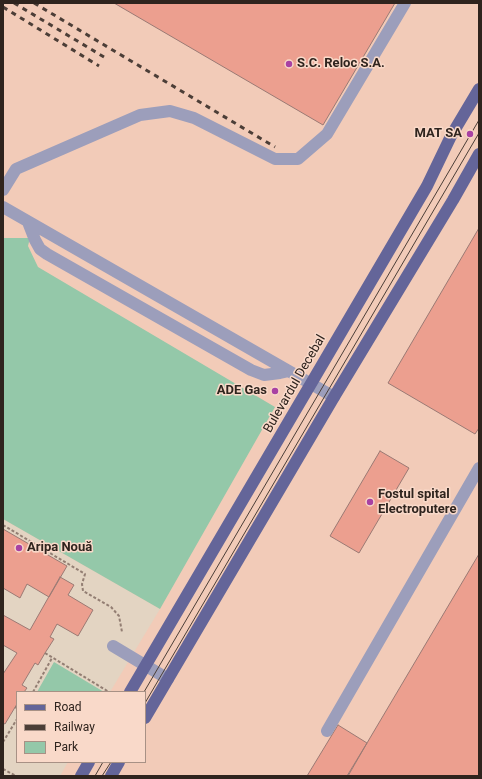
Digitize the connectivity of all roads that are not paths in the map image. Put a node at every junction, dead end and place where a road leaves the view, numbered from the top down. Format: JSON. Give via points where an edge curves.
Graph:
{"nodes":[{"id":1,"x":405,"y":3,"type":"edge"},
{"id":2,"x":479,"y":89,"type":"edge"},
{"id":3,"x":479,"y":154,"type":"edge"},
{"id":4,"x":3,"y":190,"type":"edge"},
{"id":5,"x":3,"y":207,"type":"edge"},
{"id":6,"x":28,"y":222,"type":"junction"},
{"id":7,"x":289,"y":371,"type":"junction"},
{"id":8,"x":312,"y":384,"type":"junction"},
{"id":9,"x":334,"y":397,"type":"junction"},
{"id":10,"x":479,"y":468,"type":"edge"},
{"id":11,"x":113,"y":646,"type":"dead end"},
{"id":12,"x":146,"y":666,"type":"junction"},
{"id":13,"x":168,"y":679,"type":"junction"},
{"id":14,"x":131,"y":691,"type":"edge"},
{"id":15,"x":146,"y":716,"type":"edge"},
{"id":16,"x":327,"y":731,"type":"dead end"},
{"id":17,"x":88,"y":763,"type":"edge"},
{"id":18,"x":118,"y":763,"type":"edge"},
{"id":19,"x":81,"y":776,"type":"edge"},
{"id":20,"x":111,"y":776,"type":"edge"}],
"edges":[{"from":1,"to":4,"type":"street","via":[[327,134],[298,159],[275,159],[194,118],[170,111],[140,115],[16,169]]},
{"from":2,"to":8,"type":"main road","name":"Bulevardul Decebal","via":[[451,136],[427,186]]},
{"from":3,"to":9,"type":"main road"},
{"from":5,"to":6,"type":"street"},
{"from":6,"to":7,"type":"street"},
{"from":6,"to":7,"type":"street","via":[[40,249],[54,258],[251,370],[264,375]]},
{"from":7,"to":8,"type":"street"},
{"from":8,"to":9,"type":"street"},
{"from":8,"to":12,"type":"main road","name":"Bulevardul Decebal"},
{"from":9,"to":13,"type":"main road"},
{"from":10,"to":16,"type":"street"},
{"from":11,"to":12,"type":"street"},
{"from":12,"to":13,"type":"street"},
{"from":12,"to":14,"type":"main road","name":"Bulevardul Decebal"},
{"from":13,"to":15,"type":"main road"},
{"from":17,"to":19,"type":"main road"},
{"from":18,"to":20,"type":"main road"}]}
